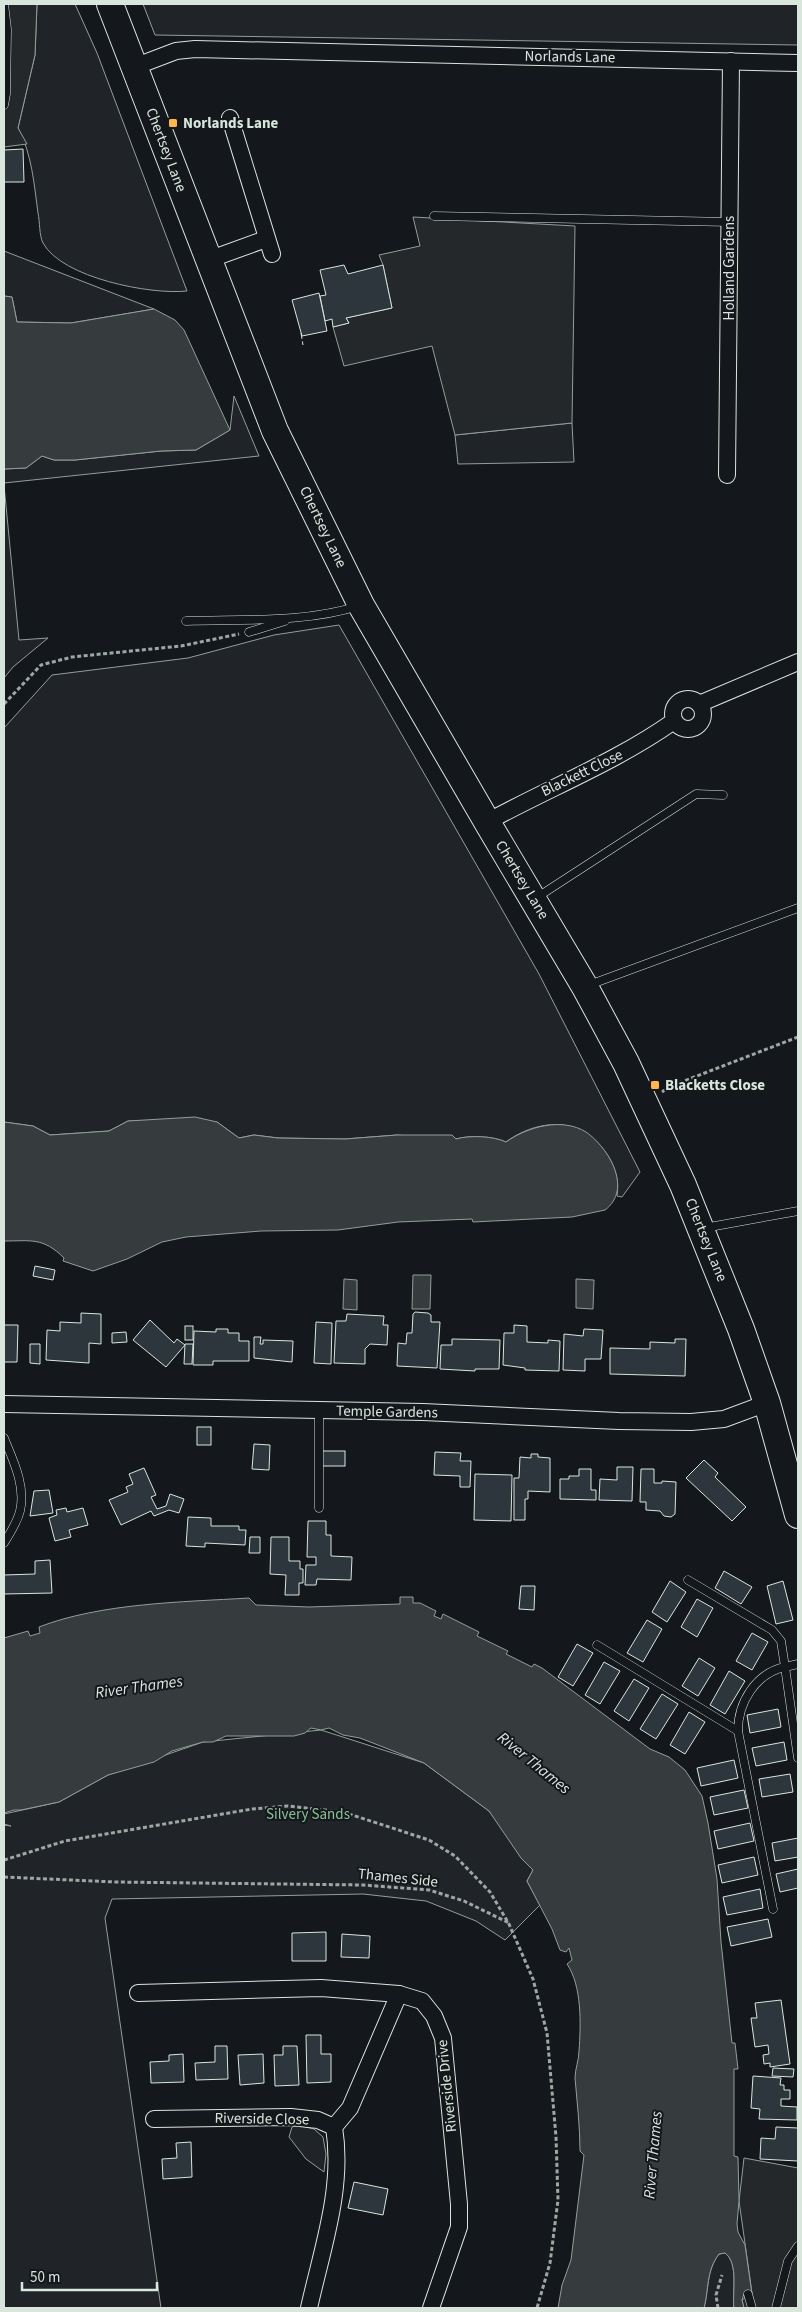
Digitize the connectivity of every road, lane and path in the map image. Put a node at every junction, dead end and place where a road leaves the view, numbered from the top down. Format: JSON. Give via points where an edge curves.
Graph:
{"nodes":[{"id":1,"x":4,"y":4,"type":"edge"},
{"id":2,"x":110,"y":4,"type":"edge"},
{"id":3,"x":731,"y":61,"type":"junction"},
{"id":4,"x":798,"y":63,"type":"edge"},
{"id":5,"x":134,"y":67,"type":"junction"},
{"id":6,"x":4,"y":105,"type":"edge"},
{"id":7,"x":230,"y":118,"type":"dead end"},
{"id":8,"x":434,"y":216,"type":"dead end"},
{"id":9,"x":730,"y":222,"type":"junction"},
{"id":10,"x":208,"y":260,"type":"junction"},
{"id":11,"x":728,"y":475,"type":"dead end"},
{"id":12,"x":361,"y":605,"type":"junction"},
{"id":13,"x":295,"y":618,"type":"junction"},
{"id":14,"x":186,"y":621,"type":"dead end"},
{"id":15,"x":248,"y":632,"type":"joint"},
{"id":16,"x":798,"y":662,"type":"edge"},
{"id":17,"x":4,"y":704,"type":"edge"},
{"id":18,"x":699,"y":704,"type":"junction"},
{"id":19,"x":674,"y":721,"type":"junction"},
{"id":20,"x":723,"y":795,"type":"dead end"},
{"id":21,"x":487,"y":822,"type":"junction"},
{"id":22,"x":534,"y":899,"type":"junction"},
{"id":23,"x":798,"y":908,"type":"edge"},
{"id":24,"x":585,"y":987,"type":"junction"},
{"id":25,"x":798,"y":1037,"type":"edge"},
{"id":26,"x":645,"y":1103,"type":"junction"},
{"id":27,"x":798,"y":1211,"type":"edge"},
{"id":28,"x":702,"y":1228,"type":"junction"},
{"id":29,"x":767,"y":1403,"type":"junction"},
{"id":30,"x":4,"y":1404,"type":"edge"},
{"id":31,"x":319,"y":1410,"type":"junction"},
{"id":32,"x":4,"y":1438,"type":"edge"},
{"id":33,"x":319,"y":1508,"type":"dead end"},
{"id":34,"x":798,"y":1515,"type":"edge"},
{"id":35,"x":4,"y":1543,"type":"edge"},
{"id":36,"x":688,"y":1580,"type":"dead end"},
{"id":37,"x":598,"y":1645,"type":"dead end"},
{"id":38,"x":798,"y":1664,"type":"edge"},
{"id":39,"x":784,"y":1667,"type":"junction"},
{"id":40,"x":738,"y":1731,"type":"junction"},
{"id":41,"x":798,"y":1758,"type":"edge"},
{"id":42,"x":4,"y":1860,"type":"edge"},
{"id":43,"x":4,"y":1877,"type":"edge"},
{"id":44,"x":773,"y":1909,"type":"dead end"},
{"id":45,"x":509,"y":1924,"type":"junction"},
{"id":46,"x":138,"y":1993,"type":"dead end"},
{"id":47,"x":400,"y":1994,"type":"junction"},
{"id":48,"x":154,"y":2119,"type":"dead end"},
{"id":49,"x":334,"y":2127,"type":"junction"},
{"id":50,"x":798,"y":2246,"type":"edge"},
{"id":51,"x":722,"y":2275,"type":"dead end"},
{"id":52,"x":748,"y":2294,"type":"dead end"},
{"id":53,"x":309,"y":2308,"type":"edge"},
{"id":54,"x":431,"y":2308,"type":"edge"},
{"id":55,"x":537,"y":2308,"type":"edge"},
{"id":56,"x":718,"y":2308,"type":"edge"},
{"id":57,"x":752,"y":2308,"type":"edge"},
{"id":58,"x":776,"y":2308,"type":"edge"}],
"edges":[{"from":1,"to":6,"type":"lane","via":[[7,29]]},
{"from":2,"to":5,"type":"main road","name":"Chertsey Lane"},
{"from":3,"to":4,"type":"street","name":"Norlands Lane"},
{"from":3,"to":5,"type":"street","name":"Norlands Lane","via":[[194,49],[176,51]]},
{"from":3,"to":9,"type":"street","name":"Holland Gardens"},
{"from":5,"to":10,"type":"main road","name":"Chertsey Lane"},
{"from":7,"to":10,"type":"street","via":[[269,246]]},
{"from":8,"to":9,"type":"lane"},
{"from":9,"to":11,"type":"street","name":"Holland Gardens"},
{"from":10,"to":12,"type":"main road","name":"Chertsey Lane","via":[[275,431]]},
{"from":12,"to":13,"type":"lane"},
{"from":12,"to":21,"type":"main road","name":"Chertsey Lane"},
{"from":13,"to":14,"type":"lane"},
{"from":13,"to":15,"type":"lane"},
{"from":15,"to":17,"type":"path","via":[[181,646],[72,657],[41,665]]},
{"from":16,"to":18,"type":"street"},
{"from":18,"to":19,"type":"street","via":[[681,700],[672,713]]},
{"from":18,"to":19,"type":"street","via":[[703,716],[696,726],[689,729],[679,727]]},
{"from":19,"to":21,"type":"street","name":"Blackett Close","via":[[611,761]]},
{"from":20,"to":22,"type":"lane","via":[[696,794]]},
{"from":21,"to":22,"type":"main road","name":"Chertsey Lane"},
{"from":22,"to":24,"type":"main road","name":"Chertsey Lane"},
{"from":23,"to":24,"type":"lane"},
{"from":24,"to":26,"type":"main road","name":"Chertsey Lane"},
{"from":25,"to":26,"type":"path","via":[[671,1086]]},
{"from":26,"to":28,"type":"main road","name":"Chertsey Lane"},
{"from":27,"to":28,"type":"lane"},
{"from":28,"to":29,"type":"main road","name":"Chertsey Lane"},
{"from":29,"to":31,"type":"street","name":"Temple Gardens","via":[[724,1419],[691,1422]]},
{"from":29,"to":34,"type":"main road","name":"Chertsey Lane"},
{"from":30,"to":31,"type":"street","name":"Temple Gardens"},
{"from":31,"to":33,"type":"lane"},
{"from":32,"to":35,"type":"lane","via":[[17,1469],[20,1489],[20,1511]]},
{"from":36,"to":39,"type":"lane","via":[[772,1630],[781,1641]]},
{"from":37,"to":40,"type":"lane"},
{"from":38,"to":39,"type":"lane"},
{"from":39,"to":40,"type":"lane","via":[[760,1678],[742,1706]]},
{"from":39,"to":41,"type":"lane"},
{"from":40,"to":44,"type":"lane"},
{"from":42,"to":45,"type":"path","via":[[65,1841],[213,1816],[288,1806],[317,1808],[343,1812],[429,1840],[455,1856],[490,1892]]},
{"from":43,"to":45,"type":"path","name":"Thames Side","via":[[115,1882],[363,1885],[429,1890],[464,1901]]},
{"from":45,"to":55,"type":"path","via":[[533,1979],[547,2033],[556,2137],[558,2200],[550,2263]]},
{"from":46,"to":47,"type":"street","name":"Riverside Drive","via":[[322,1988]]},
{"from":47,"to":49,"type":"street","via":[[350,2108]]},
{"from":47,"to":54,"type":"street","name":"Riverside Drive","via":[[422,2002],[434,2016],[444,2047],[459,2227]]},
{"from":48,"to":49,"type":"street","name":"Riverside Close","via":[[291,2117],[318,2120]]},
{"from":49,"to":53,"type":"street","via":[[338,2152],[337,2181]]},
{"from":50,"to":58,"type":"lane","via":[[788,2261]]},
{"from":51,"to":56,"type":"path","via":[[716,2295]]},
{"from":52,"to":57,"type":"lane"}]}
